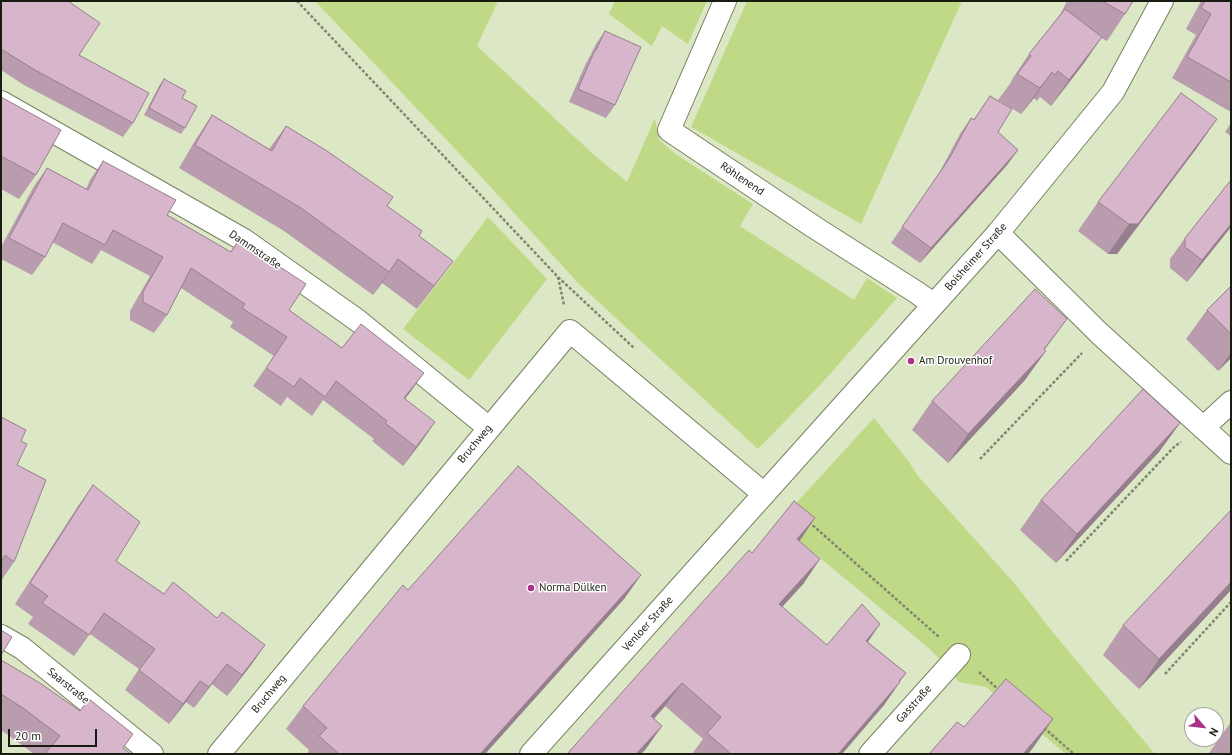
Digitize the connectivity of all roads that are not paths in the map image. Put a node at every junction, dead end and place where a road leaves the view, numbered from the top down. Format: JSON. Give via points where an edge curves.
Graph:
{"nodes":[{"id":1,"x":725,"y":1,"type":"edge"},
{"id":2,"x":1162,"y":1,"type":"edge"},
{"id":3,"x":1,"y":102,"type":"edge"},
{"id":4,"x":998,"y":233,"type":"junction"},
{"id":5,"x":933,"y":304,"type":"junction"},
{"id":6,"x":1231,"y":402,"type":"edge"},
{"id":7,"x":489,"y":428,"type":"junction"},
{"id":8,"x":1203,"y":428,"type":"junction"},
{"id":9,"x":1231,"y":453,"type":"edge"},
{"id":10,"x":764,"y":494,"type":"junction"},
{"id":11,"x":1,"y":636,"type":"edge"},
{"id":12,"x":959,"y":655,"type":"road end"},
{"id":13,"x":152,"y":754,"type":"edge"},
{"id":14,"x":219,"y":754,"type":"edge"},
{"id":15,"x":531,"y":754,"type":"edge"},
{"id":16,"x":870,"y":754,"type":"edge"}],
"edges":[{"from":1,"to":5,"type":"street","name":"Röhlenend","via":[[669,130]]},
{"from":2,"to":4,"type":"street","name":"Boisheimer Straße","via":[[1113,92]]},
{"from":3,"to":7,"type":"street","name":"Dammstraße","via":[[244,240],[357,320]]},
{"from":4,"to":5,"type":"street","name":"Boisheimer Straße"},
{"from":4,"to":8,"type":"street","via":[[1100,334]]},
{"from":5,"to":10,"type":"street","name":"Boisheimer Straße"},
{"from":6,"to":8,"type":"street"},
{"from":7,"to":10,"type":"street","name":"Bruchweg","via":[[570,331]]},
{"from":7,"to":14,"type":"street","name":"Bruchweg"},
{"from":8,"to":9,"type":"street"},
{"from":10,"to":15,"type":"street","name":"Venloer Straße"},
{"from":11,"to":13,"type":"street","name":"Saarstraße","via":[[22,648]]},
{"from":12,"to":16,"type":"street","name":"Gasstraße"}]}
